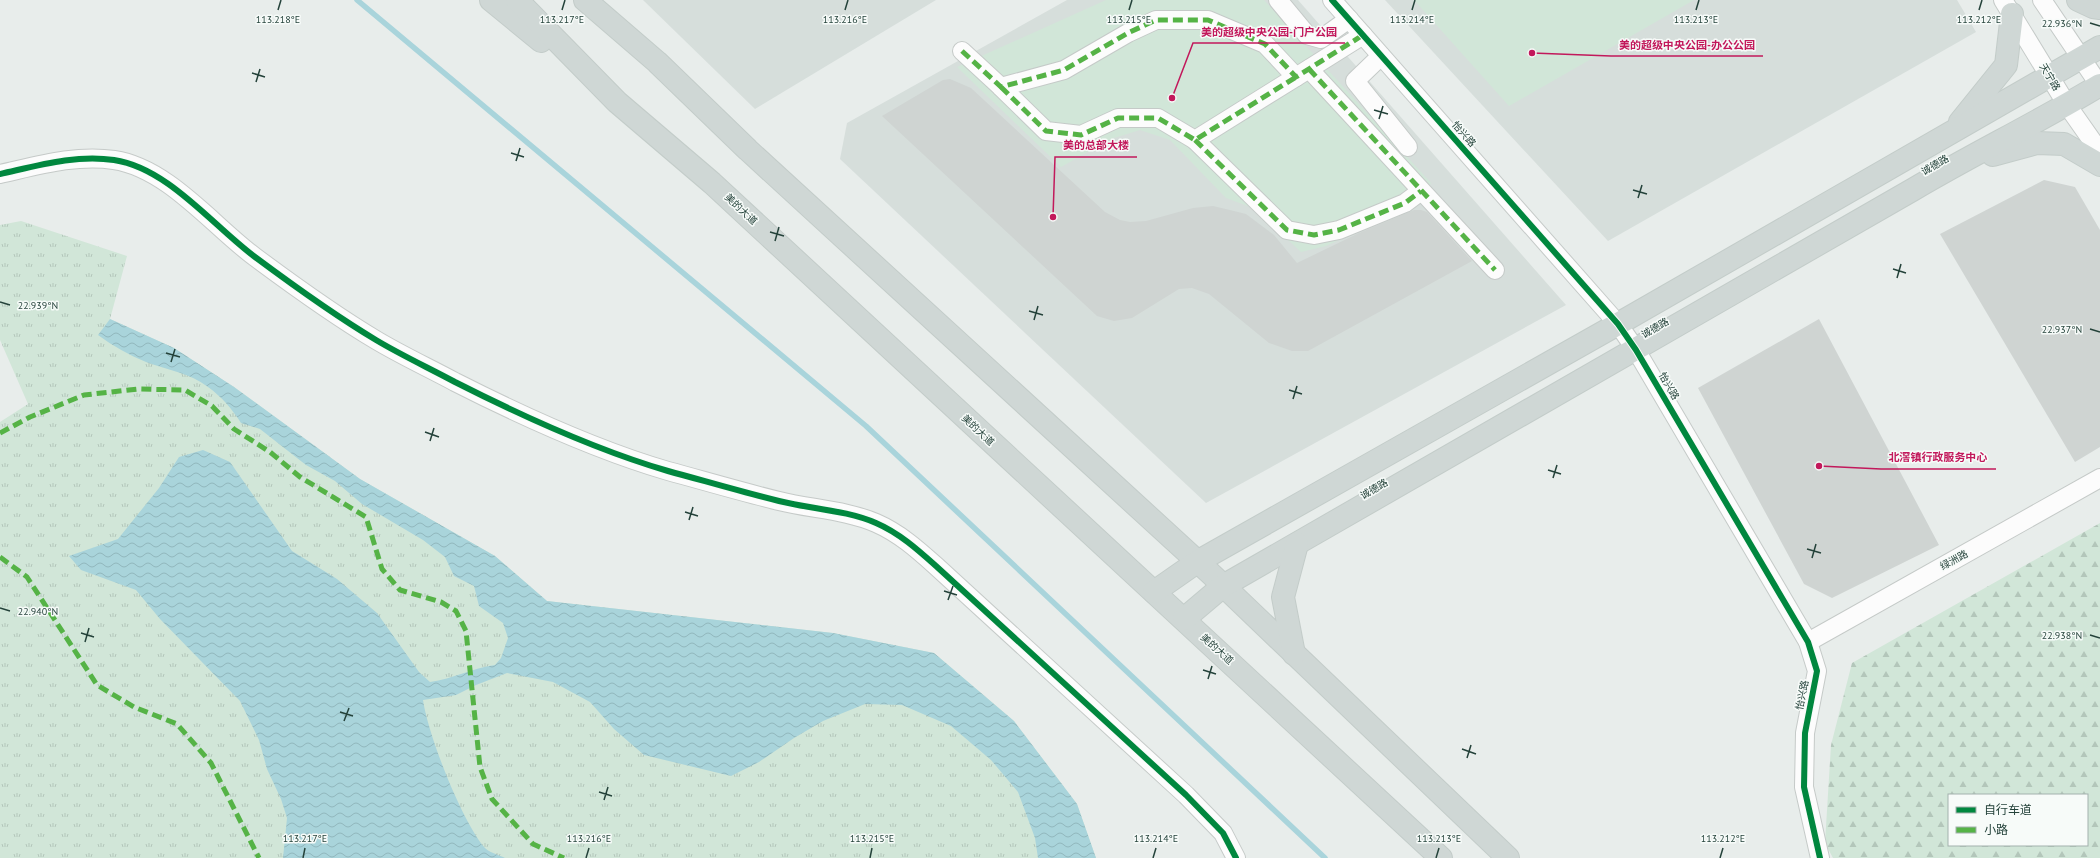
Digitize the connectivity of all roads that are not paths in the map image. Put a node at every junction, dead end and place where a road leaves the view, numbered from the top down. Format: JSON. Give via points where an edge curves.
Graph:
{"nodes":[{"id":1,"x":491,"y":0,"type":"edge"},
{"id":2,"x":517,"y":0,"type":"edge"},
{"id":3,"x":585,"y":0,"type":"edge"},
{"id":4,"x":601,"y":0,"type":"edge"},
{"id":5,"x":1278,"y":0,"type":"edge"},
{"id":6,"x":1332,"y":0,"type":"edge"},
{"id":7,"x":2042,"y":0,"type":"edge"},
{"id":8,"x":2078,"y":0,"type":"edge"},
{"id":9,"x":2008,"y":7,"type":"edge"},
{"id":10,"x":2100,"y":8,"type":"edge"},
{"id":11,"x":1349,"y":19,"type":"junction"},
{"id":12,"x":1363,"y":35,"type":"junction"},
{"id":13,"x":2100,"y":47,"type":"edge"},
{"id":14,"x":962,"y":51,"type":"dead end"},
{"id":15,"x":1381,"y":56,"type":"junction"},
{"id":16,"x":2079,"y":58,"type":"junction"},
{"id":17,"x":657,"y":62,"type":"junction"},
{"id":18,"x":1303,"y":73,"type":"junction"},
{"id":19,"x":2050,"y":76,"type":"junction"},
{"id":20,"x":2100,"y":86,"type":"edge"},
{"id":21,"x":1001,"y":87,"type":"junction"},
{"id":22,"x":618,"y":102,"type":"junction"},
{"id":23,"x":2067,"y":105,"type":"junction"},
{"id":24,"x":1953,"y":130,"type":"junction"},
{"id":25,"x":1195,"y":140,"type":"junction"},
{"id":26,"x":1408,"y":146,"type":"dead end"},
{"id":27,"x":2100,"y":152,"type":"edge"},
{"id":28,"x":2100,"y":165,"type":"edge"},
{"id":29,"x":1953,"y":166,"type":"junction"},
{"id":30,"x":0,"y":174,"type":"edge"},
{"id":31,"x":1421,"y":191,"type":"junction"},
{"id":32,"x":1495,"y":270,"type":"dead end"},
{"id":33,"x":1618,"y":324,"type":"junction"},
{"id":34,"x":1636,"y":350,"type":"junction"},
{"id":35,"x":2100,"y":478,"type":"edge"},
{"id":36,"x":1297,"y":544,"type":"junction"},
{"id":37,"x":1197,"y":562,"type":"junction"},
{"id":38,"x":1223,"y":586,"type":"junction"},
{"id":39,"x":1154,"y":592,"type":"junction"},
{"id":40,"x":1184,"y":619,"type":"junction"},
{"id":41,"x":1808,"y":642,"type":"junction"},
{"id":42,"x":1294,"y":654,"type":"junction"},
{"id":43,"x":1236,"y":858,"type":"edge"},
{"id":44,"x":1441,"y":858,"type":"edge"},
{"id":45,"x":1508,"y":858,"type":"edge"},
{"id":46,"x":1820,"y":858,"type":"edge"}],
"edges":[{"from":1,"to":22,"type":"main road"},
{"from":2,"to":22,"type":"main road","name":"美的大道"},
{"from":3,"to":17,"type":"main road"},
{"from":4,"to":17,"type":"main road"},
{"from":5,"to":11,"type":"street","via":[[1307,35],[1321,39]]},
{"from":6,"to":11,"type":"street","name":"怡兴路"},
{"from":7,"to":16,"type":"street"},
{"from":8,"to":10,"type":"main road"},
{"from":9,"to":19,"type":"street","name":"天宁路"},
{"from":9,"to":24,"type":"main road","via":[[2006,65]]},
{"from":11,"to":12,"type":"street","name":"怡兴路"},
{"from":12,"to":15,"type":"street","name":"怡兴路"},
{"from":12,"to":18,"type":"street"},
{"from":13,"to":16,"type":"main road"},
{"from":14,"to":21,"type":"street"},
{"from":15,"to":26,"type":"street","via":[[1355,81]]},
{"from":15,"to":33,"type":"street","name":"怡兴路"},
{"from":16,"to":19,"type":"main road"},
{"from":16,"to":20,"type":"street"},
{"from":17,"to":37,"type":"main road","via":[[748,150]]},
{"from":18,"to":21,"type":"street","via":[[1265,44],[1208,20],[1156,20],[1064,70]]},
{"from":18,"to":25,"type":"street"},
{"from":18,"to":31,"type":"street"},
{"from":19,"to":23,"type":"street","name":"天宁路"},
{"from":19,"to":24,"type":"main road"},
{"from":20,"to":23,"type":"main road","name":"诚德路"},
{"from":21,"to":25,"type":"street","via":[[1046,131],[1081,135],[1118,118],[1158,118]]},
{"from":22,"to":39,"type":"main road","name":"美的大道","via":[[712,183]]},
{"from":23,"to":27,"type":"street","name":"天宁路"},
{"from":23,"to":29,"type":"main road","name":"诚德路"},
{"from":24,"to":33,"type":"main road"},
{"from":25,"to":31,"type":"street","via":[[1287,230],[1314,235],[1340,230],[1405,203]]},
{"from":28,"to":29,"type":"main road","via":[[2064,144],[2037,143]]},
{"from":29,"to":34,"type":"main road","name":"诚德路"},
{"from":30,"to":43,"type":"street","via":[[55,162],[91,159],[116,160],[151,173],[180,192],[251,254],[308,295],[377,341],[457,383],[539,422],[664,470],[780,502],[875,522],[905,539],[936,566],[1186,795],[1223,833]]},
{"from":31,"to":32,"type":"street"},
{"from":33,"to":34,"type":"street","name":"怡兴路"},
{"from":33,"to":37,"type":"main road"},
{"from":34,"to":36,"type":"main road","name":"诚德路"},
{"from":34,"to":41,"type":"street","name":"怡兴路"},
{"from":35,"to":41,"type":"street","name":"绿洲路"},
{"from":36,"to":38,"type":"main road","name":"诚德路"},
{"from":36,"to":42,"type":"main road","via":[[1283,597]]},
{"from":37,"to":38,"type":"main road"},
{"from":37,"to":39,"type":"main road"},
{"from":38,"to":40,"type":"main road","name":"诚德路"},
{"from":38,"to":42,"type":"main road"},
{"from":39,"to":40,"type":"main road","name":"美的大道"},
{"from":40,"to":44,"type":"main road","name":"美的大道"},
{"from":41,"to":46,"type":"street","name":"怡兴路","via":[[1817,672],[1805,732],[1804,788]]},
{"from":42,"to":45,"type":"main road"}]}
